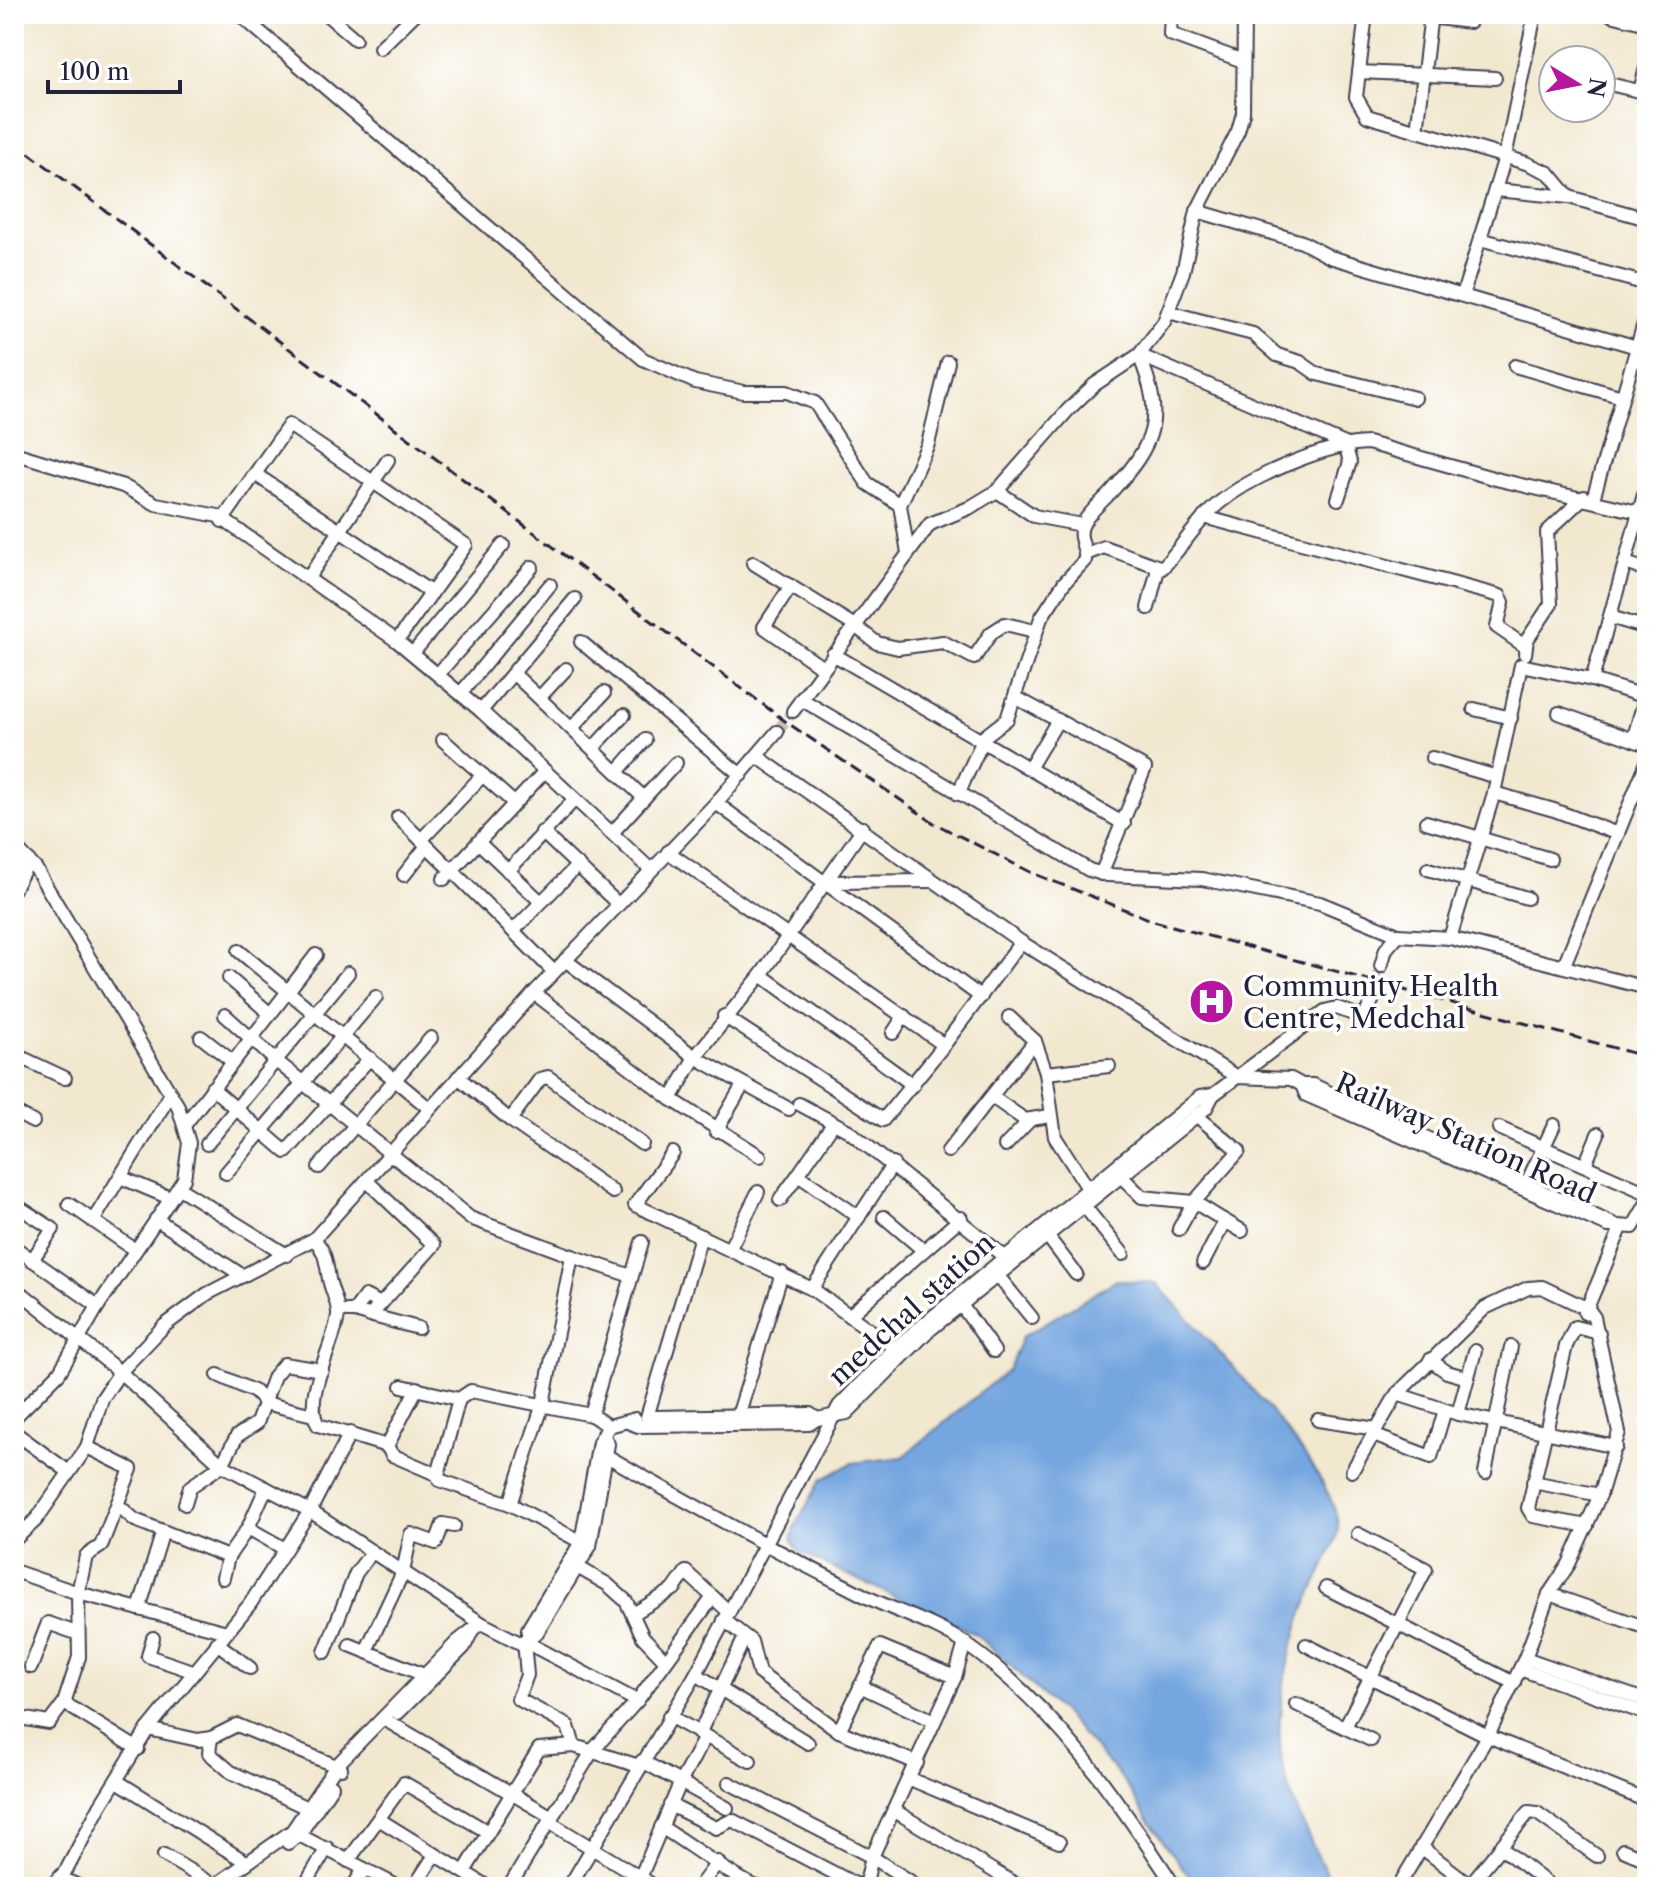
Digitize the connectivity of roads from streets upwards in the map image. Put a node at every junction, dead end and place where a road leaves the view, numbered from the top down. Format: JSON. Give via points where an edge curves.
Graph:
{"nodes":[{"id":1,"x":239,"y":14,"type":"edge"},
{"id":2,"x":326,"y":14,"type":"edge"},
{"id":3,"x":415,"y":14,"type":"edge"},
{"id":4,"x":1171,"y":14,"type":"edge"},
{"id":5,"x":1244,"y":14,"type":"edge"},
{"id":6,"x":1366,"y":14,"type":"edge"},
{"id":7,"x":1404,"y":14,"type":"edge"},
{"id":8,"x":1535,"y":14,"type":"edge"},
{"id":9,"x":1611,"y":15,"type":"edge"},
{"id":10,"x":1431,"y":16,"type":"edge"},
{"id":11,"x":1470,"y":22,"type":"dead end"},
{"id":12,"x":1647,"y":24,"type":"edge"},
{"id":13,"x":355,"y":39,"type":"dead end"},
{"id":14,"x":380,"y":48,"type":"dead end"},
{"id":15,"x":1243,"y":61,"type":"junction"},
{"id":16,"x":1647,"y":64,"type":"edge"},
{"id":17,"x":1359,"y":72,"type":"junction"},
{"id":18,"x":1423,"y":76,"type":"junction"},
{"id":19,"x":1495,"y":78,"type":"dead end"},
{"id":20,"x":1617,"y":86,"type":"edge"},
{"id":21,"x":1644,"y":92,"type":"edge"},
{"id":22,"x":1417,"y":131,"type":"junction"},
{"id":23,"x":1505,"y":157,"type":"junction"},
{"id":24,"x":1495,"y":190,"type":"junction"},
{"id":25,"x":1569,"y":197,"type":"junction"},
{"id":26,"x":1197,"y":211,"type":"junction"},
{"id":27,"x":1647,"y":219,"type":"edge"},
{"id":28,"x":1480,"y":239,"type":"junction"},
{"id":29,"x":1647,"y":284,"type":"edge"},
{"id":30,"x":1463,"y":294,"type":"junction"},
{"id":31,"x":1168,"y":312,"type":"junction"},
{"id":32,"x":1647,"y":313,"type":"edge"},
{"id":33,"x":1642,"y":348,"type":"edge"},
{"id":34,"x":1139,"y":355,"type":"junction"},
{"id":35,"x":948,"y":362,"type":"dead end"},
{"id":36,"x":1515,"y":366,"type":"dead end"},
{"id":37,"x":1622,"y":397,"type":"junction"},
{"id":38,"x":1415,"y":398,"type":"dead end"},
{"id":39,"x":1345,"y":444,"type":"junction"},
{"id":40,"x":14,"y":453,"type":"edge"},
{"id":41,"x":388,"y":460,"type":"dead end"},
{"id":42,"x":255,"y":474,"type":"junction"},
{"id":43,"x":373,"y":482,"type":"junction"},
{"id":44,"x":1647,"y":484,"type":"edge"},
{"id":45,"x":997,"y":491,"type":"junction"},
{"id":46,"x":1588,"y":498,"type":"junction"},
{"id":47,"x":1338,"y":499,"type":"dead end"},
{"id":48,"x":900,"y":505,"type":"junction"},
{"id":49,"x":1643,"y":513,"type":"edge"},
{"id":50,"x":1204,"y":517,"type":"junction"},
{"id":51,"x":222,"y":521,"type":"junction"},
{"id":52,"x":1082,"y":525,"type":"junction"},
{"id":53,"x":340,"y":531,"type":"junction"},
{"id":54,"x":503,"y":545,"type":"dead end"},
{"id":55,"x":908,"y":553,"type":"junction"},
{"id":56,"x":1086,"y":554,"type":"junction"},
{"id":57,"x":753,"y":563,"type":"dead end"},
{"id":58,"x":1625,"y":563,"type":"junction"},
{"id":59,"x":532,"y":567,"type":"dead end"},
{"id":60,"x":1158,"y":569,"type":"junction"},
{"id":61,"x":1647,"y":570,"type":"edge"},
{"id":62,"x":308,"y":578,"type":"junction"},
{"id":63,"x":550,"y":585,"type":"dead end"},
{"id":64,"x":791,"y":586,"type":"junction"},
{"id":65,"x":432,"y":593,"type":"junction"},
{"id":66,"x":575,"y":599,"type":"dead end"},
{"id":67,"x":1148,"y":608,"type":"dead end"},
{"id":68,"x":1610,"y":617,"type":"junction"},
{"id":69,"x":855,"y":626,"type":"junction"},
{"id":70,"x":1647,"y":628,"type":"edge"},
{"id":71,"x":1035,"y":631,"type":"junction"},
{"id":72,"x":397,"y":641,"type":"junction"},
{"id":73,"x":581,"y":642,"type":"dead end"},
{"id":74,"x":1526,"y":647,"type":"junction"},
{"id":75,"x":413,"y":653,"type":"junction"},
{"id":76,"x":833,"y":654,"type":"junction"},
{"id":77,"x":1526,"y":666,"type":"junction"},
{"id":78,"x":823,"y":668,"type":"junction"},
{"id":79,"x":566,"y":669,"type":"dead end"},
{"id":80,"x":438,"y":674,"type":"junction"},
{"id":81,"x":514,"y":674,"type":"junction"},
{"id":82,"x":1592,"y":680,"type":"junction"},
{"id":83,"x":461,"y":693,"type":"junction"},
{"id":84,"x":604,"y":693,"type":"dead end"},
{"id":85,"x":1646,"y":695,"type":"edge"},
{"id":86,"x":540,"y":697,"type":"junction"},
{"id":87,"x":1015,"y":697,"type":"junction"},
{"id":88,"x":801,"y":699,"type":"junction"},
{"id":89,"x":1474,"y":709,"type":"dead end"},
{"id":90,"x":481,"y":711,"type":"junction"},
{"id":91,"x":793,"y":711,"type":"tunnel mouth"},
{"id":92,"x":1559,"y":713,"type":"dead end"},
{"id":93,"x":624,"y":715,"type":"dead end"},
{"id":94,"x":1511,"y":718,"type":"junction"},
{"id":95,"x":1058,"y":720,"type":"junction"},
{"id":96,"x":572,"y":728,"type":"junction"},
{"id":97,"x":777,"y":732,"type":"tunnel mouth"},
{"id":98,"x":443,"y":740,"type":"dead end"},
{"id":99,"x":645,"y":740,"type":"dead end"},
{"id":100,"x":1633,"y":740,"type":"junction"},
{"id":101,"x":983,"y":741,"type":"junction"},
{"id":102,"x":1647,"y":745,"type":"edge"},
{"id":103,"x":593,"y":748,"type":"junction"},
{"id":104,"x":758,"y":757,"type":"junction"},
{"id":105,"x":1432,"y":758,"type":"dead end"},
{"id":106,"x":1647,"y":762,"type":"edge"},
{"id":107,"x":676,"y":763,"type":"dead end"},
{"id":108,"x":1030,"y":767,"type":"junction"},
{"id":109,"x":545,"y":771,"type":"junction"},
{"id":110,"x":617,"y":772,"type":"junction"},
{"id":111,"x":483,"y":775,"type":"junction"},
{"id":112,"x":741,"y":775,"type":"junction"},
{"id":113,"x":1497,"y":777,"type":"junction"},
{"id":114,"x":1494,"y":793,"type":"junction"},
{"id":115,"x":958,"y":794,"type":"junction"},
{"id":116,"x":644,"y":798,"type":"junction"},
{"id":117,"x":575,"y":799,"type":"junction"},
{"id":118,"x":514,"y":803,"type":"junction"},
{"id":119,"x":716,"y":803,"type":"junction"},
{"id":120,"x":398,"y":817,"type":"dead end"},
{"id":121,"x":1426,"y":822,"type":"dead end"},
{"id":122,"x":1124,"y":824,"type":"junction"},
{"id":123,"x":863,"y":828,"type":"junction"},
{"id":124,"x":542,"y":832,"type":"junction"},
{"id":125,"x":612,"y":833,"type":"junction"},
{"id":126,"x":1618,"y":834,"type":"junction"},
{"id":127,"x":1481,"y":840,"type":"junction"},
{"id":128,"x":478,"y":842,"type":"junction"},
{"id":129,"x":424,"y":843,"type":"junction"},
{"id":130,"x":14,"y":846,"type":"edge"},
{"id":131,"x":668,"y":852,"type":"junction"},
{"id":132,"x":1550,"y":859,"type":"dead end"},
{"id":133,"x":29,"y":861,"type":"junction"},
{"id":134,"x":578,"y":865,"type":"junction"},
{"id":135,"x":1428,"y":869,"type":"dead end"},
{"id":136,"x":651,"y":870,"type":"junction"},
{"id":137,"x":508,"y":871,"type":"junction"},
{"id":138,"x":1101,"y":874,"type":"junction"},
{"id":139,"x":404,"y":875,"type":"dead end"},
{"id":140,"x":448,"y":875,"type":"junction"},
{"id":141,"x":933,"y":881,"type":"junction"},
{"id":142,"x":826,"y":882,"type":"junction"},
{"id":143,"x":1470,"y":882,"type":"junction"},
{"id":144,"x":14,"y":888,"type":"edge"},
{"id":145,"x":1527,"y":898,"type":"dead end"},
{"id":146,"x":541,"y":902,"type":"junction"},
{"id":147,"x":618,"y":904,"type":"junction"},
{"id":148,"x":1384,"y":930,"type":"junction"},
{"id":149,"x":513,"y":931,"type":"junction"},
{"id":150,"x":789,"y":934,"type":"junction"},
{"id":151,"x":1398,"y":935,"type":"junction"},
{"id":152,"x":1450,"y":938,"type":"junction"},
{"id":153,"x":1021,"y":942,"type":"junction"},
{"id":154,"x":1386,"y":949,"type":"junction"},
{"id":155,"x":239,"y":951,"type":"dead end"},
{"id":156,"x":316,"y":955,"type":"dead end"},
{"id":157,"x":565,"y":960,"type":"junction"},
{"id":158,"x":1564,"y":965,"type":"junction"},
{"id":159,"x":1381,"y":966,"type":"tunnel mouth"},
{"id":160,"x":554,"y":972,"type":"junction"},
{"id":161,"x":348,"y":973,"type":"dead end"},
{"id":162,"x":761,"y":975,"type":"junction"},
{"id":163,"x":229,"y":978,"type":"dead end"},
{"id":164,"x":1646,"y":984,"type":"edge"},
{"id":165,"x":286,"y":991,"type":"junction"},
{"id":166,"x":534,"y":993,"type":"junction"},
{"id":167,"x":376,"y":997,"type":"dead end"},
{"id":168,"x":981,"y":997,"type":"junction"},
{"id":169,"x":1372,"y":1001,"type":"dead end"},
{"id":170,"x":268,"y":1012,"type":"junction"},
{"id":171,"x":315,"y":1014,"type":"junction"},
{"id":172,"x":225,"y":1015,"type":"dead end"},
{"id":173,"x":724,"y":1016,"type":"junction"},
{"id":174,"x":904,"y":1016,"type":"junction"},
{"id":175,"x":1009,"y":1017,"type":"dead end"},
{"id":176,"x":893,"y":1033,"type":"dead end"},
{"id":177,"x":343,"y":1035,"type":"junction"},
{"id":178,"x":201,"y":1037,"type":"dead end"},
{"id":179,"x":249,"y":1037,"type":"junction"},
{"id":180,"x":431,"y":1038,"type":"dead end"},
{"id":181,"x":1035,"y":1041,"type":"junction"},
{"id":182,"x":944,"y":1045,"type":"junction"},
{"id":183,"x":14,"y":1054,"type":"edge"},
{"id":184,"x":695,"y":1057,"type":"junction"},
{"id":185,"x":370,"y":1058,"type":"junction"},
{"id":186,"x":275,"y":1060,"type":"junction"},
{"id":187,"x":232,"y":1061,"type":"junction"},
{"id":188,"x":1109,"y":1066,"type":"dead end"},
{"id":189,"x":1046,"y":1073,"type":"junction"},
{"id":190,"x":458,"y":1077,"type":"junction"},
{"id":191,"x":1237,"y":1077,"type":"junction"},
{"id":192,"x":65,"y":1078,"type":"dead end"},
{"id":193,"x":395,"y":1079,"type":"junction"},
{"id":194,"x":303,"y":1082,"type":"junction"},
{"id":195,"x":743,"y":1085,"type":"junction"},
{"id":196,"x":913,"y":1085,"type":"junction"},
{"id":197,"x":212,"y":1088,"type":"junction"},
{"id":198,"x":170,"y":1095,"type":"junction"},
{"id":199,"x":1213,"y":1095,"type":"junction"},
{"id":200,"x":992,"y":1097,"type":"junction"},
{"id":201,"x":671,"y":1099,"type":"junction"},
{"id":202,"x":329,"y":1104,"type":"junction"},
{"id":203,"x":237,"y":1107,"type":"junction"},
{"id":204,"x":430,"y":1109,"type":"junction"},
{"id":205,"x":14,"y":1112,"type":"edge"},
{"id":206,"x":1196,"y":1115,"type":"junction"},
{"id":207,"x":1050,"y":1116,"type":"junction"},
{"id":208,"x":510,"y":1120,"type":"junction"},
{"id":209,"x":1029,"y":1121,"type":"junction"},
{"id":210,"x":33,"y":1122,"type":"dead end"},
{"id":211,"x":186,"y":1123,"type":"junction"},
{"id":212,"x":356,"y":1124,"type":"junction"},
{"id":213,"x":833,"y":1124,"type":"junction"},
{"id":214,"x":1554,"y":1125,"type":"dead end"},
{"id":215,"x":1499,"y":1128,"type":"dead end"},
{"id":216,"x":263,"y":1129,"type":"junction"},
{"id":217,"x":716,"y":1131,"type":"junction"},
{"id":218,"x":1598,"y":1134,"type":"dead end"},
{"id":219,"x":207,"y":1144,"type":"dead end"},
{"id":220,"x":642,"y":1144,"type":"dead end"},
{"id":221,"x":1005,"y":1146,"type":"dead end"},
{"id":222,"x":1545,"y":1148,"type":"junction"},
{"id":223,"x":948,"y":1151,"type":"dead end"},
{"id":224,"x":673,"y":1153,"type":"dead end"},
{"id":225,"x":391,"y":1155,"type":"junction"},
{"id":226,"x":760,"y":1156,"type":"dead end"},
{"id":227,"x":893,"y":1164,"type":"junction"},
{"id":228,"x":1585,"y":1165,"type":"junction"},
{"id":229,"x":319,"y":1167,"type":"dead end"},
{"id":230,"x":226,"y":1173,"type":"dead end"},
{"id":231,"x":798,"y":1175,"type":"junction"},
{"id":232,"x":1121,"y":1176,"type":"junction"},
{"id":233,"x":120,"y":1177,"type":"junction"},
{"id":234,"x":367,"y":1181,"type":"junction"},
{"id":235,"x":1525,"y":1186,"type":"junction"},
{"id":236,"x":613,"y":1192,"type":"dead end"},
{"id":237,"x":758,"y":1192,"type":"dead end"},
{"id":238,"x":175,"y":1193,"type":"junction"},
{"id":239,"x":1647,"y":1193,"type":"edge"},
{"id":240,"x":1090,"y":1198,"type":"junction"},
{"id":241,"x":780,"y":1200,"type":"dead end"},
{"id":242,"x":1194,"y":1202,"type":"junction"},
{"id":243,"x":1647,"y":1203,"type":"edge"},
{"id":244,"x":14,"y":1204,"type":"edge"},
{"id":245,"x":69,"y":1204,"type":"dead end"},
{"id":246,"x":859,"y":1217,"type":"junction"},
{"id":247,"x":884,"y":1217,"type":"dead end"},
{"id":248,"x":961,"y":1218,"type":"junction"},
{"id":249,"x":156,"y":1219,"type":"junction"},
{"id":250,"x":93,"y":1221,"type":"junction"},
{"id":251,"x":1225,"y":1221,"type":"junction"},
{"id":252,"x":1619,"y":1227,"type":"junction"},
{"id":253,"x":1179,"y":1229,"type":"dead end"},
{"id":254,"x":1242,"y":1231,"type":"dead end"},
{"id":255,"x":701,"y":1236,"type":"junction"},
{"id":256,"x":1048,"y":1237,"type":"junction"},
{"id":257,"x":314,"y":1239,"type":"junction"},
{"id":258,"x":642,"y":1242,"type":"dead end"},
{"id":259,"x":14,"y":1247,"type":"edge"},
{"id":260,"x":730,"y":1248,"type":"junction"},
{"id":261,"x":135,"y":1250,"type":"junction"},
{"id":262,"x":923,"y":1250,"type":"junction"},
{"id":263,"x":1123,"y":1254,"type":"dead end"},
{"id":264,"x":287,"y":1255,"type":"junction"},
{"id":265,"x":572,"y":1256,"type":"junction"},
{"id":266,"x":32,"y":1260,"type":"junction"},
{"id":267,"x":1008,"y":1260,"type":"junction"},
{"id":268,"x":1203,"y":1263,"type":"dead end"},
{"id":269,"x":782,"y":1273,"type":"junction"},
{"id":270,"x":1076,"y":1274,"type":"dead end"},
{"id":271,"x":243,"y":1276,"type":"junction"},
{"id":272,"x":631,"y":1276,"type":"junction"},
{"id":273,"x":998,"y":1276,"type":"junction"},
{"id":274,"x":812,"y":1289,"type":"junction"},
{"id":275,"x":14,"y":1294,"type":"edge"},
{"id":276,"x":381,"y":1304,"type":"junction"},
{"id":277,"x":961,"y":1305,"type":"junction"},
{"id":278,"x":98,"y":1306,"type":"junction"},
{"id":279,"x":1588,"y":1309,"type":"junction"},
{"id":280,"x":339,"y":1310,"type":"junction"},
{"id":281,"x":354,"y":1311,"type":"junction"},
{"id":282,"x":370,"y":1316,"type":"junction"},
{"id":283,"x":849,"y":1316,"type":"junction"},
{"id":284,"x":1032,"y":1318,"type":"dead end"},
{"id":285,"x":1575,"y":1327,"type":"junction"},
{"id":286,"x":418,"y":1328,"type":"dead end"},
{"id":287,"x":1599,"y":1333,"type":"junction"},
{"id":288,"x":80,"y":1338,"type":"junction"},
{"id":289,"x":1511,"y":1347,"type":"dead end"},
{"id":290,"x":895,"y":1348,"type":"junction"},
{"id":291,"x":994,"y":1351,"type":"dead end"},
{"id":292,"x":1475,"y":1351,"type":"dead end"},
{"id":293,"x":1430,"y":1360,"type":"junction"},
{"id":294,"x":322,"y":1370,"type":"junction"},
{"id":295,"x":120,"y":1372,"type":"junction"},
{"id":296,"x":218,"y":1375,"type":"dead end"},
{"id":297,"x":1468,"y":1378,"type":"junction"},
{"id":298,"x":402,"y":1386,"type":"dead end"},
{"id":299,"x":417,"y":1388,"type":"junction"},
{"id":300,"x":1397,"y":1394,"type":"junction"},
{"id":301,"x":459,"y":1399,"type":"junction"},
{"id":302,"x":265,"y":1403,"type":"junction"},
{"id":303,"x":543,"y":1404,"type":"junction"},
{"id":304,"x":1445,"y":1410,"type":"junction"},
{"id":305,"x":837,"y":1414,"type":"junction"},
{"id":306,"x":1458,"y":1414,"type":"junction"},
{"id":307,"x":313,"y":1415,"type":"junction"},
{"id":308,"x":591,"y":1415,"type":"junction"},
{"id":309,"x":738,"y":1416,"type":"junction"},
{"id":310,"x":647,"y":1417,"type":"junction"},
{"id":311,"x":14,"y":1418,"type":"edge"},
{"id":312,"x":817,"y":1419,"type":"junction"},
{"id":313,"x":1318,"y":1420,"type":"dead end"},
{"id":314,"x":1496,"y":1422,"type":"junction"},
{"id":315,"x":630,"y":1423,"type":"junction"},
{"id":316,"x":607,"y":1431,"type":"junction"},
{"id":317,"x":14,"y":1432,"type":"edge"},
{"id":318,"x":1374,"y":1432,"type":"junction"},
{"id":319,"x":350,"y":1433,"type":"junction"},
{"id":320,"x":1544,"y":1433,"type":"junction"},
{"id":321,"x":387,"y":1446,"type":"junction"},
{"id":322,"x":87,"y":1447,"type":"junction"},
{"id":323,"x":1616,"y":1447,"type":"junction"},
{"id":324,"x":607,"y":1456,"type":"junction"},
{"id":325,"x":222,"y":1465,"type":"junction"},
{"id":326,"x":1352,"y":1471,"type":"dead end"},
{"id":327,"x":69,"y":1472,"type":"junction"},
{"id":328,"x":1485,"y":1473,"type":"dead end"},
{"id":329,"x":438,"y":1475,"type":"junction"},
{"id":330,"x":1533,"y":1482,"type":"junction"},
{"id":331,"x":266,"y":1488,"type":"junction"},
{"id":332,"x":1600,"y":1495,"type":"junction"},
{"id":333,"x":185,"y":1504,"type":"dead end"},
{"id":334,"x":510,"y":1504,"type":"junction"},
{"id":335,"x":119,"y":1506,"type":"junction"},
{"id":336,"x":310,"y":1511,"type":"junction"},
{"id":337,"x":454,"y":1526,"type":"dead end"},
{"id":338,"x":1587,"y":1526,"type":"junction"},
{"id":339,"x":248,"y":1528,"type":"junction"},
{"id":340,"x":163,"y":1531,"type":"junction"},
{"id":341,"x":1358,"y":1534,"type":"dead end"},
{"id":342,"x":14,"y":1540,"type":"edge"},
{"id":343,"x":581,"y":1542,"type":"junction"},
{"id":344,"x":767,"y":1545,"type":"junction"},
{"id":345,"x":285,"y":1549,"type":"junction"},
{"id":346,"x":372,"y":1552,"type":"junction"},
{"id":347,"x":228,"y":1557,"type":"junction"},
{"id":348,"x":579,"y":1568,"type":"junction"},
{"id":349,"x":403,"y":1572,"type":"junction"},
{"id":350,"x":15,"y":1573,"type":"edge"},
{"id":351,"x":223,"y":1578,"type":"dead end"},
{"id":352,"x":1326,"y":1588,"type":"dead end"},
{"id":353,"x":78,"y":1593,"type":"junction"},
{"id":354,"x":1549,"y":1594,"type":"junction"},
{"id":355,"x":713,"y":1597,"type":"junction"},
{"id":356,"x":139,"y":1609,"type":"junction"},
{"id":357,"x":633,"y":1614,"type":"junction"},
{"id":358,"x":726,"y":1616,"type":"junction"},
{"id":359,"x":481,"y":1623,"type":"junction"},
{"id":360,"x":1397,"y":1624,"type":"junction"},
{"id":361,"x":1647,"y":1628,"type":"edge"},
{"id":362,"x":227,"y":1632,"type":"junction"},
{"id":363,"x":76,"y":1633,"type":"junction"},
{"id":364,"x":471,"y":1633,"type":"junction"},
{"id":365,"x":745,"y":1637,"type":"junction"},
{"id":366,"x":153,"y":1638,"type":"dead end"},
{"id":367,"x":526,"y":1638,"type":"junction"},
{"id":368,"x":217,"y":1643,"type":"junction"},
{"id":369,"x":965,"y":1643,"type":"junction"},
{"id":370,"x":350,"y":1645,"type":"dead end"},
{"id":371,"x":1306,"y":1645,"type":"dead end"},
{"id":372,"x":366,"y":1651,"type":"junction"},
{"id":373,"x":325,"y":1652,"type":"dead end"},
{"id":374,"x":665,"y":1660,"type":"junction"},
{"id":375,"x":1522,"y":1664,"type":"junction"},
{"id":376,"x":31,"y":1667,"type":"dead end"},
{"id":377,"x":250,"y":1668,"type":"dead end"},
{"id":378,"x":192,"y":1671,"type":"junction"},
{"id":379,"x":696,"y":1674,"type":"junction"},
{"id":380,"x":424,"y":1675,"type":"junction"},
{"id":381,"x":955,"y":1677,"type":"junction"},
{"id":382,"x":1370,"y":1677,"type":"junction"},
{"id":383,"x":1514,"y":1683,"type":"junction"},
{"id":384,"x":860,"y":1686,"type":"junction"},
{"id":385,"x":720,"y":1687,"type":"junction"},
{"id":386,"x":637,"y":1701,"type":"junction"},
{"id":387,"x":1647,"y":1701,"type":"edge"},
{"id":388,"x":64,"y":1703,"type":"junction"},
{"id":389,"x":1296,"y":1704,"type":"dead end"},
{"id":390,"x":1647,"y":1714,"type":"edge"},
{"id":391,"x":669,"y":1716,"type":"junction"},
{"id":392,"x":14,"y":1717,"type":"edge"},
{"id":393,"x":934,"y":1721,"type":"junction"},
{"id":394,"x":389,"y":1722,"type":"junction"},
{"id":395,"x":1345,"y":1727,"type":"junction"},
{"id":396,"x":148,"y":1729,"type":"junction"},
{"id":397,"x":839,"y":1731,"type":"junction"},
{"id":398,"x":702,"y":1736,"type":"junction"},
{"id":399,"x":1488,"y":1736,"type":"junction"},
{"id":400,"x":211,"y":1738,"type":"junction"},
{"id":401,"x":1371,"y":1740,"type":"dead end"},
{"id":402,"x":808,"y":1743,"type":"dead end"},
{"id":403,"x":574,"y":1746,"type":"junction"},
{"id":404,"x":138,"y":1749,"type":"junction"},
{"id":405,"x":593,"y":1750,"type":"junction"},
{"id":406,"x":750,"y":1761,"type":"dead end"},
{"id":407,"x":917,"y":1763,"type":"junction"},
{"id":408,"x":640,"y":1764,"type":"junction"},
{"id":409,"x":340,"y":1768,"type":"junction"},
{"id":410,"x":910,"y":1779,"type":"junction"},
{"id":411,"x":117,"y":1781,"type":"junction"},
{"id":412,"x":681,"y":1781,"type":"junction"},
{"id":413,"x":729,"y":1783,"type":"dead end"},
{"id":414,"x":511,"y":1793,"type":"junction"},
{"id":415,"x":1647,"y":1801,"type":"edge"},
{"id":416,"x":670,"y":1805,"type":"junction"},
{"id":417,"x":307,"y":1808,"type":"junction"},
{"id":418,"x":727,"y":1808,"type":"dead end"},
{"id":419,"x":895,"y":1811,"type":"junction"},
{"id":420,"x":380,"y":1820,"type":"junction"},
{"id":421,"x":550,"y":1820,"type":"junction"},
{"id":422,"x":661,"y":1827,"type":"junction"},
{"id":423,"x":488,"y":1832,"type":"junction"},
{"id":424,"x":299,"y":1835,"type":"junction"},
{"id":425,"x":1059,"y":1842,"type":"dead end"},
{"id":426,"x":1421,"y":1847,"type":"junction"},
{"id":427,"x":1500,"y":1847,"type":"junction"},
{"id":428,"x":327,"y":1848,"type":"junction"},
{"id":429,"x":592,"y":1848,"type":"junction"},
{"id":430,"x":1623,"y":1850,"type":"dead end"},
{"id":431,"x":164,"y":1855,"type":"dead end"},
{"id":432,"x":435,"y":1855,"type":"junction"},
{"id":433,"x":1597,"y":1856,"type":"dead end"},
{"id":434,"x":872,"y":1857,"type":"junction"},
{"id":435,"x":1647,"y":1860,"type":"edge"},
{"id":436,"x":348,"y":1861,"type":"junction"},
{"id":437,"x":246,"y":1862,"type":"junction"},
{"id":438,"x":718,"y":1862,"type":"junction"},
{"id":439,"x":364,"y":1869,"type":"junction"},
{"id":440,"x":464,"y":1872,"type":"junction"},
{"id":441,"x":640,"y":1878,"type":"junction"},
{"id":442,"x":14,"y":1881,"type":"edge"},
{"id":443,"x":56,"y":1882,"type":"edge"},
{"id":444,"x":573,"y":1886,"type":"edge"},
{"id":445,"x":750,"y":1886,"type":"edge"},
{"id":446,"x":1470,"y":1886,"type":"edge"},
{"id":447,"x":22,"y":1887,"type":"edge"},
{"id":448,"x":80,"y":1887,"type":"edge"},
{"id":449,"x":221,"y":1887,"type":"edge"},
{"id":450,"x":304,"y":1887,"type":"edge"},
{"id":451,"x":353,"y":1887,"type":"edge"},
{"id":452,"x":399,"y":1887,"type":"edge"},
{"id":453,"x":414,"y":1887,"type":"edge"},
{"id":454,"x":488,"y":1887,"type":"edge"},
{"id":455,"x":509,"y":1887,"type":"edge"},
{"id":456,"x":656,"y":1887,"type":"edge"},
{"id":457,"x":699,"y":1887,"type":"edge"},
{"id":458,"x":758,"y":1887,"type":"edge"},
{"id":459,"x":863,"y":1887,"type":"edge"},
{"id":460,"x":919,"y":1887,"type":"edge"},
{"id":461,"x":1020,"y":1887,"type":"edge"},
{"id":462,"x":1175,"y":1887,"type":"edge"},
{"id":463,"x":1398,"y":1887,"type":"edge"},
{"id":464,"x":1552,"y":1887,"type":"edge"}],
"edges":[{"from":1,"to":48,"type":"street","via":[[643,359],[695,382],[744,392],[787,392],[815,403],[867,483]]},
{"from":2,"to":13,"type":"street"},
{"from":3,"to":14,"type":"street"},
{"from":4,"to":15,"type":"street","via":[[1170,34]]},
{"from":5,"to":15,"type":"street"},
{"from":6,"to":17,"type":"street"},
{"from":7,"to":10,"type":"street"},
{"from":8,"to":23,"type":"street"},
{"from":9,"to":12,"type":"street"},
{"from":10,"to":11,"type":"street"},
{"from":10,"to":18,"type":"street"},
{"from":15,"to":26,"type":"street","via":[[1238,131]]},
{"from":16,"to":21,"type":"street"},
{"from":17,"to":18,"type":"street"},
{"from":17,"to":22,"type":"street","via":[[1356,97],[1367,116]]},
{"from":18,"to":19,"type":"street"},
{"from":18,"to":22,"type":"street"},
{"from":20,"to":21,"type":"street"},
{"from":22,"to":23,"type":"street"},
{"from":23,"to":24,"type":"street"},
{"from":23,"to":25,"type":"street","via":[[1549,173]]},
{"from":24,"to":25,"type":"street"},
{"from":24,"to":28,"type":"street"},
{"from":25,"to":27,"type":"street"},
{"from":26,"to":30,"type":"street","via":[[1302,242],[1330,257]]},
{"from":26,"to":31,"type":"street"},
{"from":28,"to":29,"type":"street"},
{"from":28,"to":30,"type":"street"},
{"from":30,"to":33,"type":"street"},
{"from":31,"to":34,"type":"street"},
{"from":31,"to":38,"type":"street","via":[[1253,334],[1277,355],[1317,374]]},
{"from":32,"to":33,"type":"street"},
{"from":33,"to":37,"type":"street"},
{"from":34,"to":39,"type":"street"},
{"from":34,"to":45,"type":"street","via":[[1094,385]]},
{"from":34,"to":52,"type":"street","via":[[1156,411],[1151,439]]},
{"from":35,"to":48,"type":"street","via":[[928,444]]},
{"from":36,"to":37,"type":"street"},
{"from":37,"to":46,"type":"street"},
{"from":39,"to":46,"type":"street","via":[[1368,443]]},
{"from":39,"to":47,"type":"street","via":[[1350,462]]},
{"from":39,"to":50,"type":"street","via":[[1246,486]]},
{"from":40,"to":51,"type":"street","via":[[123,486],[156,504],[212,513]]},
{"from":41,"to":43,"type":"street"},
{"from":42,"to":43,"type":"street","via":[[289,425]]},
{"from":42,"to":51,"type":"street"},
{"from":42,"to":53,"type":"street"},
{"from":43,"to":53,"type":"street"},
{"from":43,"to":65,"type":"street","via":[[466,545]]},
{"from":44,"to":49,"type":"street"},
{"from":45,"to":52,"type":"street","via":[[1034,516]]},
{"from":45,"to":55,"type":"street","via":[[930,524]]},
{"from":46,"to":49,"type":"street"},
{"from":46,"to":74,"type":"street","via":[[1547,532],[1551,604]]},
{"from":48,"to":55,"type":"street"},
{"from":49,"to":58,"type":"street"},
{"from":50,"to":60,"type":"street"},
{"from":50,"to":74,"type":"street","via":[[1500,596],[1497,627]]},
{"from":51,"to":62,"type":"street"},
{"from":52,"to":56,"type":"street"},
{"from":53,"to":62,"type":"street"},
{"from":53,"to":65,"type":"street"},
{"from":54,"to":75,"type":"street"},
{"from":55,"to":69,"type":"street"},
{"from":56,"to":60,"type":"street","via":[[1104,547]]},
{"from":56,"to":71,"type":"street"},
{"from":57,"to":64,"type":"street"},
{"from":58,"to":61,"type":"street"},
{"from":58,"to":68,"type":"street"},
{"from":59,"to":80,"type":"street"},
{"from":60,"to":67,"type":"street"},
{"from":62,"to":72,"type":"street"},
{"from":63,"to":83,"type":"street"},
{"from":64,"to":69,"type":"street"},
{"from":64,"to":78,"type":"street","via":[[764,627]]},
{"from":65,"to":72,"type":"street"},
{"from":66,"to":81,"type":"street"},
{"from":68,"to":70,"type":"street"},
{"from":68,"to":82,"type":"street"},
{"from":69,"to":71,"type":"street","via":[[877,643],[898,648],[943,642],[969,658],[1005,624]]},
{"from":69,"to":76,"type":"street"},
{"from":71,"to":87,"type":"street"},
{"from":72,"to":75,"type":"street"},
{"from":73,"to":112,"type":"street"},
{"from":74,"to":77,"type":"street"},
{"from":75,"to":80,"type":"street"},
{"from":76,"to":78,"type":"street"},
{"from":76,"to":101,"type":"street"},
{"from":77,"to":82,"type":"street"},
{"from":77,"to":94,"type":"street","via":[[1521,665],[1518,673]]},
{"from":78,"to":88,"type":"street"},
{"from":79,"to":86,"type":"street"},
{"from":80,"to":83,"type":"street"},
{"from":81,"to":86,"type":"street"},
{"from":81,"to":90,"type":"street"},
{"from":82,"to":85,"type":"street"},
{"from":83,"to":90,"type":"street"},
{"from":84,"to":96,"type":"street"},
{"from":85,"to":100,"type":"street"},
{"from":86,"to":96,"type":"street"},
{"from":87,"to":95,"type":"street"},
{"from":87,"to":101,"type":"street","via":[[1007,719]]},
{"from":88,"to":91,"type":"street"},
{"from":88,"to":115,"type":"street"},
{"from":89,"to":94,"type":"street"},
{"from":90,"to":109,"type":"street"},
{"from":92,"to":100,"type":"street"},
{"from":93,"to":103,"type":"street"},
{"from":94,"to":113,"type":"street"},
{"from":95,"to":108,"type":"street"},
{"from":95,"to":122,"type":"street","via":[[1145,768]]},
{"from":96,"to":103,"type":"street"},
{"from":97,"to":104,"type":"street"},
{"from":98,"to":111,"type":"street"},
{"from":99,"to":110,"type":"street"},
{"from":100,"to":102,"type":"street"},
{"from":101,"to":108,"type":"street"},
{"from":101,"to":115,"type":"street"},
{"from":103,"to":110,"type":"street"},
{"from":104,"to":112,"type":"street"},
{"from":104,"to":123,"type":"street"},
{"from":105,"to":113,"type":"street"},
{"from":106,"to":126,"type":"street"},
{"from":107,"to":116,"type":"street"},
{"from":108,"to":122,"type":"street"},
{"from":109,"to":117,"type":"street"},
{"from":109,"to":118,"type":"street"},
{"from":110,"to":116,"type":"street"},
{"from":111,"to":118,"type":"street"},
{"from":111,"to":129,"type":"street"},
{"from":112,"to":119,"type":"street"},
{"from":113,"to":114,"type":"street"},
{"from":114,"to":126,"type":"street"},
{"from":114,"to":127,"type":"street"},
{"from":115,"to":138,"type":"street"},
{"from":116,"to":125,"type":"street"},
{"from":117,"to":124,"type":"street"},
{"from":117,"to":125,"type":"street"},
{"from":118,"to":128,"type":"street"},
{"from":119,"to":131,"type":"street"},
{"from":119,"to":142,"type":"street"},
{"from":120,"to":129,"type":"street"},
{"from":121,"to":127,"type":"street"},
{"from":122,"to":138,"type":"street"},
{"from":123,"to":141,"type":"street"},
{"from":123,"to":142,"type":"street"},
{"from":124,"to":134,"type":"street"},
{"from":124,"to":137,"type":"street"},
{"from":125,"to":136,"type":"street"},
{"from":126,"to":158,"type":"street"},
{"from":127,"to":132,"type":"street"},
{"from":127,"to":143,"type":"street"},
{"from":128,"to":137,"type":"street"},
{"from":128,"to":140,"type":"street"},
{"from":129,"to":139,"type":"street"},
{"from":129,"to":140,"type":"street"},
{"from":130,"to":133,"type":"street"},
{"from":131,"to":136,"type":"street"},
{"from":131,"to":150,"type":"street"},
{"from":133,"to":144,"type":"street"},
{"from":133,"to":198,"type":"street"},
{"from":134,"to":146,"type":"street"},
{"from":134,"to":147,"type":"street"},
{"from":135,"to":143,"type":"street"},
{"from":136,"to":147,"type":"street"},
{"from":137,"to":146,"type":"street"},
{"from":138,"to":148,"type":"street","via":[[1202,879],[1320,903]]},
{"from":140,"to":149,"type":"street"},
{"from":141,"to":142,"type":"street"},
{"from":141,"to":153,"type":"street"},
{"from":142,"to":150,"type":"street"},
{"from":142,"to":168,"type":"street"},
{"from":143,"to":145,"type":"street"},
{"from":143,"to":152,"type":"street"},
{"from":146,"to":149,"type":"street"},
{"from":147,"to":157,"type":"street"},
{"from":148,"to":151,"type":"street"},
{"from":148,"to":154,"type":"street"},
{"from":149,"to":160,"type":"street"},
{"from":150,"to":162,"type":"street"},
{"from":150,"to":174,"type":"street"},
{"from":151,"to":152,"type":"street"},
{"from":151,"to":154,"type":"street"},
{"from":152,"to":158,"type":"street"},
{"from":153,"to":168,"type":"street"},
{"from":153,"to":191,"type":"street"},
{"from":154,"to":159,"type":"street"},
{"from":155,"to":165,"type":"street"},
{"from":156,"to":165,"type":"street"},
{"from":157,"to":160,"type":"street"},
{"from":157,"to":184,"type":"street"},
{"from":158,"to":164,"type":"street"},
{"from":160,"to":166,"type":"street"},
{"from":161,"to":171,"type":"street"},
{"from":162,"to":173,"type":"street"},
{"from":162,"to":196,"type":"street"},
{"from":163,"to":170,"type":"street"},
{"from":165,"to":170,"type":"street"},
{"from":165,"to":171,"type":"street"},
{"from":166,"to":190,"type":"street"},
{"from":166,"to":201,"type":"street"},
{"from":167,"to":177,"type":"street"},
{"from":168,"to":182,"type":"street"},
{"from":169,"to":191,"type":"street","via":[[1367,1017],[1330,1009]]},
{"from":170,"to":179,"type":"street"},
{"from":171,"to":177,"type":"street"},
{"from":171,"to":186,"type":"street"},
{"from":172,"to":179,"type":"street"},
{"from":173,"to":184,"type":"street"},
{"from":173,"to":196,"type":"street","via":[[883,1120]]},
{"from":174,"to":176,"type":"street"},
{"from":174,"to":182,"type":"street"},
{"from":175,"to":181,"type":"street"},
{"from":177,"to":185,"type":"street"},
{"from":177,"to":194,"type":"street"},
{"from":178,"to":187,"type":"street"},
{"from":179,"to":186,"type":"street"},
{"from":179,"to":187,"type":"street"},
{"from":180,"to":193,"type":"street"},
{"from":181,"to":189,"type":"street"},
{"from":181,"to":200,"type":"street"},
{"from":182,"to":196,"type":"street"},
{"from":183,"to":192,"type":"street"},
{"from":184,"to":195,"type":"street"},
{"from":184,"to":201,"type":"street"},
{"from":185,"to":193,"type":"street"},
{"from":185,"to":202,"type":"street"},
{"from":186,"to":194,"type":"street"},
{"from":186,"to":203,"type":"street"},
{"from":187,"to":197,"type":"street"},
{"from":188,"to":189,"type":"street"},
{"from":189,"to":207,"type":"street"},
{"from":190,"to":204,"type":"street"},
{"from":190,"to":208,"type":"street"},
{"from":191,"to":199,"type":"street"},
{"from":191,"to":235,"type":"street","name":"Railway Station Road","via":[[1291,1079],[1306,1095]]},
{"from":193,"to":204,"type":"street"},
{"from":193,"to":212,"type":"street"},
{"from":194,"to":202,"type":"street"},
{"from":194,"to":216,"type":"street"},
{"from":195,"to":213,"type":"street"},
{"from":195,"to":217,"type":"street"},
{"from":197,"to":203,"type":"street"},
{"from":197,"to":211,"type":"street"},
{"from":198,"to":211,"type":"street"},
{"from":198,"to":233,"type":"street"},
{"from":199,"to":206,"type":"street"},
{"from":199,"to":240,"type":"street","name":"medchal station","via":[[1200,1097]]},
{"from":200,"to":209,"type":"street"},
{"from":200,"to":223,"type":"street"},
{"from":201,"to":217,"type":"street"},
{"from":202,"to":212,"type":"street"},
{"from":202,"to":216,"type":"street","via":[[286,1152]]},
{"from":203,"to":216,"type":"street"},
{"from":203,"to":219,"type":"street"},
{"from":204,"to":225,"type":"street"},
{"from":205,"to":210,"type":"street"},
{"from":206,"to":232,"type":"street"},
{"from":206,"to":242,"type":"street","via":[[1239,1151]]},
{"from":207,"to":209,"type":"street"},
{"from":207,"to":240,"type":"street","via":[[1055,1137]]},
{"from":208,"to":220,"type":"street","via":[[540,1079],[548,1077]]},
{"from":208,"to":236,"type":"street"},
{"from":209,"to":221,"type":"street"},
{"from":211,"to":238,"type":"street","via":[[189,1154]]},
{"from":212,"to":225,"type":"street"},
{"from":212,"to":229,"type":"street"},
{"from":213,"to":227,"type":"street"},
{"from":213,"to":231,"type":"street"},
{"from":214,"to":222,"type":"street"},
{"from":215,"to":222,"type":"street"},
{"from":216,"to":230,"type":"street"},
{"from":217,"to":226,"type":"street"},
{"from":218,"to":228,"type":"street"},
{"from":222,"to":228,"type":"street"},
{"from":222,"to":235,"type":"street"},
{"from":224,"to":255,"type":"street","via":[[635,1205]]},
{"from":225,"to":234,"type":"street"},
{"from":225,"to":265,"type":"street","via":[[470,1218]]},
{"from":227,"to":246,"type":"street"},
{"from":227,"to":248,"type":"street"},
{"from":228,"to":239,"type":"street"},
{"from":231,"to":241,"type":"street"},
{"from":231,"to":246,"type":"street"},
{"from":232,"to":240,"type":"street"},
{"from":232,"to":242,"type":"street","via":[[1142,1197]]},
{"from":233,"to":238,"type":"street"},
{"from":233,"to":250,"type":"street"},
{"from":234,"to":257,"type":"street"},
{"from":234,"to":276,"type":"street","via":[[434,1245]]},
{"from":235,"to":252,"type":"street","name":"Railway Station Road"},
{"from":237,"to":260,"type":"street"},
{"from":238,"to":249,"type":"street"},
{"from":238,"to":264,"type":"street"},
{"from":240,"to":256,"type":"street"},
{"from":240,"to":263,"type":"street"},
{"from":240,"to":267,"type":"street","name":"medchal station"},
{"from":242,"to":251,"type":"street"},
{"from":242,"to":253,"type":"street"},
{"from":243,"to":252,"type":"street","name":"Railway Station Road","via":[[1639,1221],[1627,1229]]},
{"from":244,"to":266,"type":"street","via":[[53,1229]]},
{"from":245,"to":250,"type":"street"},
{"from":246,"to":274,"type":"street"},
{"from":247,"to":262,"type":"street"},
{"from":248,"to":262,"type":"street"},
{"from":248,"to":267,"type":"street"},
{"from":249,"to":261,"type":"street"},
{"from":249,"to":271,"type":"street"},
{"from":250,"to":261,"type":"street"},
{"from":251,"to":254,"type":"street"},
{"from":251,"to":268,"type":"street"},
{"from":252,"to":279,"type":"street"},
{"from":255,"to":260,"type":"street"},
{"from":255,"to":310,"type":"street"},
{"from":256,"to":267,"type":"street"},
{"from":256,"to":270,"type":"street"},
{"from":257,"to":264,"type":"street"},
{"from":257,"to":280,"type":"street","via":[[325,1250]]},
{"from":258,"to":272,"type":"street"},
{"from":259,"to":266,"type":"street"},
{"from":260,"to":269,"type":"street"},
{"from":261,"to":278,"type":"street"},
{"from":262,"to":283,"type":"street"},
{"from":264,"to":271,"type":"street"},
{"from":265,"to":272,"type":"street"},
{"from":265,"to":303,"type":"street"},
{"from":266,"to":278,"type":"street"},
{"from":267,"to":273,"type":"street"},
{"from":267,"to":290,"type":"street","name":"medchal station"},
{"from":269,"to":274,"type":"street"},
{"from":269,"to":309,"type":"street"},
{"from":271,"to":295,"type":"street","via":[[207,1294],[164,1326]]},
{"from":272,"to":308,"type":"street"},
{"from":273,"to":277,"type":"street"},
{"from":273,"to":284,"type":"street"},
{"from":274,"to":283,"type":"street"},
{"from":275,"to":288,"type":"street","via":[[24,1295]]},
{"from":276,"to":281,"type":"street","via":[[365,1296]]},
{"from":276,"to":282,"type":"street"},
{"from":277,"to":291,"type":"street"},
{"from":277,"to":305,"type":"street","via":[[847,1413]]},
{"from":278,"to":288,"type":"street"},
{"from":279,"to":285,"type":"street"},
{"from":279,"to":287,"type":"street"},
{"from":279,"to":293,"type":"street","via":[[1553,1290],[1528,1288],[1485,1308]]},
{"from":280,"to":281,"type":"street"},
{"from":280,"to":294,"type":"street"},
{"from":281,"to":282,"type":"street"},
{"from":282,"to":286,"type":"street"},
{"from":283,"to":290,"type":"street"},
{"from":285,"to":287,"type":"street"},
{"from":285,"to":320,"type":"street"},
{"from":287,"to":323,"type":"street","via":[[1618,1418]]},
{"from":288,"to":295,"type":"street"},
{"from":288,"to":311,"type":"street","via":[[59,1373]]},
{"from":289,"to":314,"type":"street"},
{"from":290,"to":305,"type":"street","name":"medchal station"},
{"from":292,"to":297,"type":"street"},
{"from":293,"to":297,"type":"street"},
{"from":293,"to":300,"type":"street"},
{"from":294,"to":302,"type":"street","via":[[284,1364]]},
{"from":294,"to":307,"type":"street"},
{"from":295,"to":322,"type":"street","via":[[102,1399]]},
{"from":295,"to":325,"type":"street"},
{"from":296,"to":302,"type":"street","via":[[255,1392]]},
{"from":297,"to":306,"type":"street"},
{"from":298,"to":299,"type":"street"},
{"from":299,"to":301,"type":"street"},
{"from":299,"to":321,"type":"street"},
{"from":300,"to":304,"type":"street"},
{"from":300,"to":318,"type":"street"},
{"from":301,"to":303,"type":"street","via":[[471,1391]]},
{"from":301,"to":329,"type":"street"},
{"from":302,"to":307,"type":"street"},
{"from":302,"to":325,"type":"street","via":[[257,1423],[237,1436]]},
{"from":303,"to":308,"type":"street"},
{"from":303,"to":334,"type":"street"},
{"from":304,"to":306,"type":"street"},
{"from":304,"to":318,"type":"street","via":[[1431,1457]]},
{"from":305,"to":312,"type":"street","name":"medchal station"},
{"from":305,"to":344,"type":"street"},
{"from":306,"to":314,"type":"street"},
{"from":307,"to":319,"type":"street","via":[[318,1425]]},
{"from":308,"to":316,"type":"street"},
{"from":309,"to":310,"type":"street","name":"medchal station"},
{"from":309,"to":312,"type":"street","name":"medchal station","via":[[810,1414]]},
{"from":310,"to":315,"type":"street","name":"medchal station"},
{"from":312,"to":315,"type":"street","via":[[809,1424]]},
{"from":313,"to":318,"type":"street"},
{"from":314,"to":320,"type":"street"},
{"from":314,"to":328,"type":"street"},
{"from":315,"to":316,"type":"street","name":"medchal station"},
{"from":316,"to":324,"type":"street"},
{"from":316,"to":343,"type":"street","via":[[599,1442]]},
{"from":317,"to":327,"type":"street"},
{"from":318,"to":326,"type":"street"},
{"from":319,"to":321,"type":"street"},
{"from":319,"to":336,"type":"street"},
{"from":320,"to":323,"type":"street"},
{"from":320,"to":330,"type":"street"},
{"from":321,"to":329,"type":"street","via":[[392,1455]]},
{"from":322,"to":327,"type":"street"},
{"from":322,"to":335,"type":"street","via":[[131,1469]]},
{"from":323,"to":332,"type":"street"},
{"from":324,"to":344,"type":"street"},
{"from":324,"to":348,"type":"street","via":[[590,1546]]},
{"from":325,"to":331,"type":"street"},
{"from":325,"to":333,"type":"street","via":[[190,1487]]},
{"from":327,"to":342,"type":"street","via":[[36,1520]]},
{"from":329,"to":334,"type":"street","via":[[439,1480]]},
{"from":330,"to":332,"type":"street"},
{"from":330,"to":338,"type":"street","via":[[1528,1508],[1533,1516]]},
{"from":331,"to":336,"type":"street"},
{"from":331,"to":339,"type":"street"},
{"from":332,"to":338,"type":"street"},
{"from":334,"to":343,"type":"street"},
{"from":335,"to":340,"type":"street","via":[[135,1520]]},
{"from":335,"to":353,"type":"street","via":[[101,1546],[86,1556]]},
{"from":336,"to":345,"type":"street"},
{"from":336,"to":346,"type":"street"},
{"from":337,"to":349,"type":"street","via":[[443,1524],[436,1543],[411,1534]]},
{"from":338,"to":354,"type":"street"},
{"from":339,"to":345,"type":"street"},
{"from":339,"to":347,"type":"street"},
{"from":340,"to":347,"type":"street"},
{"from":340,"to":356,"type":"street"},
{"from":341,"to":360,"type":"street","via":[[1426,1569]]},
{"from":343,"to":367,"type":"street"},
{"from":344,"to":358,"type":"street"},
{"from":344,"to":369,"type":"street"},
{"from":345,"to":362,"type":"street"},
{"from":346,"to":349,"type":"street"},
{"from":346,"to":373,"type":"street","via":[[356,1573]]},
{"from":347,"to":351,"type":"street"},
{"from":348,"to":357,"type":"street","via":[[607,1584]]},
{"from":348,"to":367,"type":"street","via":[[536,1634]]},
{"from":349,"to":359,"type":"street"},
{"from":349,"to":372,"type":"street"},
{"from":350,"to":353,"type":"street"},
{"from":352,"to":360,"type":"street"},
{"from":353,"to":356,"type":"street"},
{"from":353,"to":363,"type":"street"},
{"from":354,"to":361,"type":"street"},
{"from":354,"to":375,"type":"street"},
{"from":355,"to":357,"type":"street","via":[[683,1573],[674,1589]]},
{"from":355,"to":358,"type":"street"},
{"from":355,"to":374,"type":"street"},
{"from":356,"to":362,"type":"street"},
{"from":357,"to":374,"type":"street","via":[[643,1637]]},
{"from":358,"to":365,"type":"street"},
{"from":358,"to":379,"type":"street"},
{"from":359,"to":364,"type":"street"},
{"from":359,"to":367,"type":"street","via":[[520,1643]]},
{"from":360,"to":382,"type":"street"},
{"from":360,"to":383,"type":"street"},
{"from":362,"to":368,"type":"street"},
{"from":363,"to":376,"type":"street","via":[[48,1623]]},
{"from":363,"to":388,"type":"street","via":[[79,1657]]},
{"from":364,"to":380,"type":"street"},
{"from":364,"to":394,"type":"street","via":[[464,1647]]},
{"from":365,"to":385,"type":"street"},
{"from":365,"to":397,"type":"street","via":[[751,1641],[759,1673]]},
{"from":366,"to":378,"type":"street","via":[[148,1656]]},
{"from":367,"to":386,"type":"street"},
{"from":367,"to":403,"type":"street","via":[[527,1675],[518,1699],[568,1726]]},
{"from":368,"to":377,"type":"street"},
{"from":368,"to":378,"type":"street"},
{"from":369,"to":381,"type":"street"},
{"from":369,"to":462,"type":"street","via":[[1014,1683],[1067,1738],[1135,1824]]},
{"from":370,"to":372,"type":"street"},
{"from":371,"to":382,"type":"street"},
{"from":372,"to":380,"type":"street"},
{"from":374,"to":386,"type":"street"},
{"from":375,"to":383,"type":"street"},
{"from":375,"to":387,"type":"street"},
{"from":375,"to":390,"type":"street"},
{"from":378,"to":396,"type":"street"},
{"from":379,"to":385,"type":"street"},
{"from":379,"to":391,"type":"street"},
{"from":380,"to":409,"type":"street"},
{"from":381,"to":384,"type":"street","via":[[883,1646]]},
{"from":381,"to":393,"type":"street"},
{"from":382,"to":395,"type":"street"},
{"from":382,"to":399,"type":"street"},
{"from":383,"to":399,"type":"street"},
{"from":384,"to":393,"type":"street"},
{"from":384,"to":397,"type":"street"},
{"from":385,"to":398,"type":"street"},
{"from":385,"to":402,"type":"street"},
{"from":386,"to":405,"type":"street"},
{"from":388,"to":392,"type":"street","via":[[49,1723]]},
{"from":388,"to":404,"type":"street"},
{"from":389,"to":395,"type":"street"},
{"from":391,"to":398,"type":"street"},
{"from":391,"to":408,"type":"street"},
{"from":393,"to":407,"type":"street"},
{"from":394,"to":409,"type":"street"},
{"from":394,"to":414,"type":"street"},
{"from":395,"to":401,"type":"street"},
{"from":396,"to":400,"type":"street"},
{"from":396,"to":404,"type":"street"},
{"from":397,"to":407,"type":"street"},
{"from":398,"to":406,"type":"street"},
{"from":398,"to":412,"type":"street"},
{"from":399,"to":415,"type":"street"},
{"from":399,"to":426,"type":"street"},
{"from":400,"to":409,"type":"street","via":[[237,1725]]},
{"from":400,"to":417,"type":"street","via":[[209,1753],[231,1772]]},
{"from":403,"to":405,"type":"street"},
{"from":403,"to":414,"type":"street","via":[[539,1749]]},
{"from":404,"to":411,"type":"street"},
{"from":405,"to":408,"type":"street"},
{"from":405,"to":421,"type":"street"},
{"from":407,"to":410,"type":"street"},
{"from":408,"to":412,"type":"street"},
{"from":408,"to":429,"type":"street"},
{"from":409,"to":417,"type":"street"},
{"from":409,"to":424,"type":"street"},
{"from":410,"to":419,"type":"street"},
{"from":410,"to":425,"type":"street"},
{"from":411,"to":437,"type":"street"},
{"from":411,"to":443,"type":"street"},
{"from":412,"to":416,"type":"street"},
{"from":412,"to":418,"type":"street"},
{"from":413,"to":434,"type":"street"},
{"from":414,"to":421,"type":"street"},
{"from":414,"to":423,"type":"street"},
{"from":416,"to":422,"type":"street"},
{"from":416,"to":459,"type":"street","via":[[716,1828],[732,1820]]},
{"from":417,"to":437,"type":"street","via":[[292,1831]]},
{"from":419,"to":434,"type":"street"},
{"from":419,"to":461,"type":"street"},
{"from":420,"to":423,"type":"street","via":[[408,1783]]},
{"from":420,"to":432,"type":"street"},
{"from":420,"to":436,"type":"street"},
{"from":421,"to":429,"type":"street"},
{"from":421,"to":455,"type":"street"},
{"from":422,"to":438,"type":"street"},
{"from":422,"to":441,"type":"street"},
{"from":423,"to":440,"type":"street"},
{"from":424,"to":428,"type":"street"},
{"from":424,"to":449,"type":"street"},
{"from":426,"to":446,"type":"street"},
{"from":426,"to":463,"type":"street"},
{"from":427,"to":433,"type":"street","via":[[1532,1811]]},
{"from":427,"to":446,"type":"street"},
{"from":427,"to":464,"type":"street"},
{"from":428,"to":436,"type":"street"},
{"from":428,"to":450,"type":"street"},
{"from":429,"to":441,"type":"street"},
{"from":429,"to":444,"type":"street"},
{"from":430,"to":435,"type":"street"},
{"from":431,"to":449,"type":"street"},
{"from":432,"to":440,"type":"street"},
{"from":432,"to":453,"type":"street"},
{"from":434,"to":459,"type":"street"},
{"from":434,"to":460,"type":"street"},
{"from":436,"to":439,"type":"street"},
{"from":437,"to":449,"type":"street"},
{"from":438,"to":445,"type":"street"},
{"from":438,"to":457,"type":"street"},
{"from":439,"to":451,"type":"street"},
{"from":439,"to":452,"type":"street"},
{"from":440,"to":454,"type":"street"},
{"from":441,"to":456,"type":"street"},
{"from":442,"to":447,"type":"street"},
{"from":443,"to":448,"type":"street"},
{"from":445,"to":458,"type":"street"}]}
